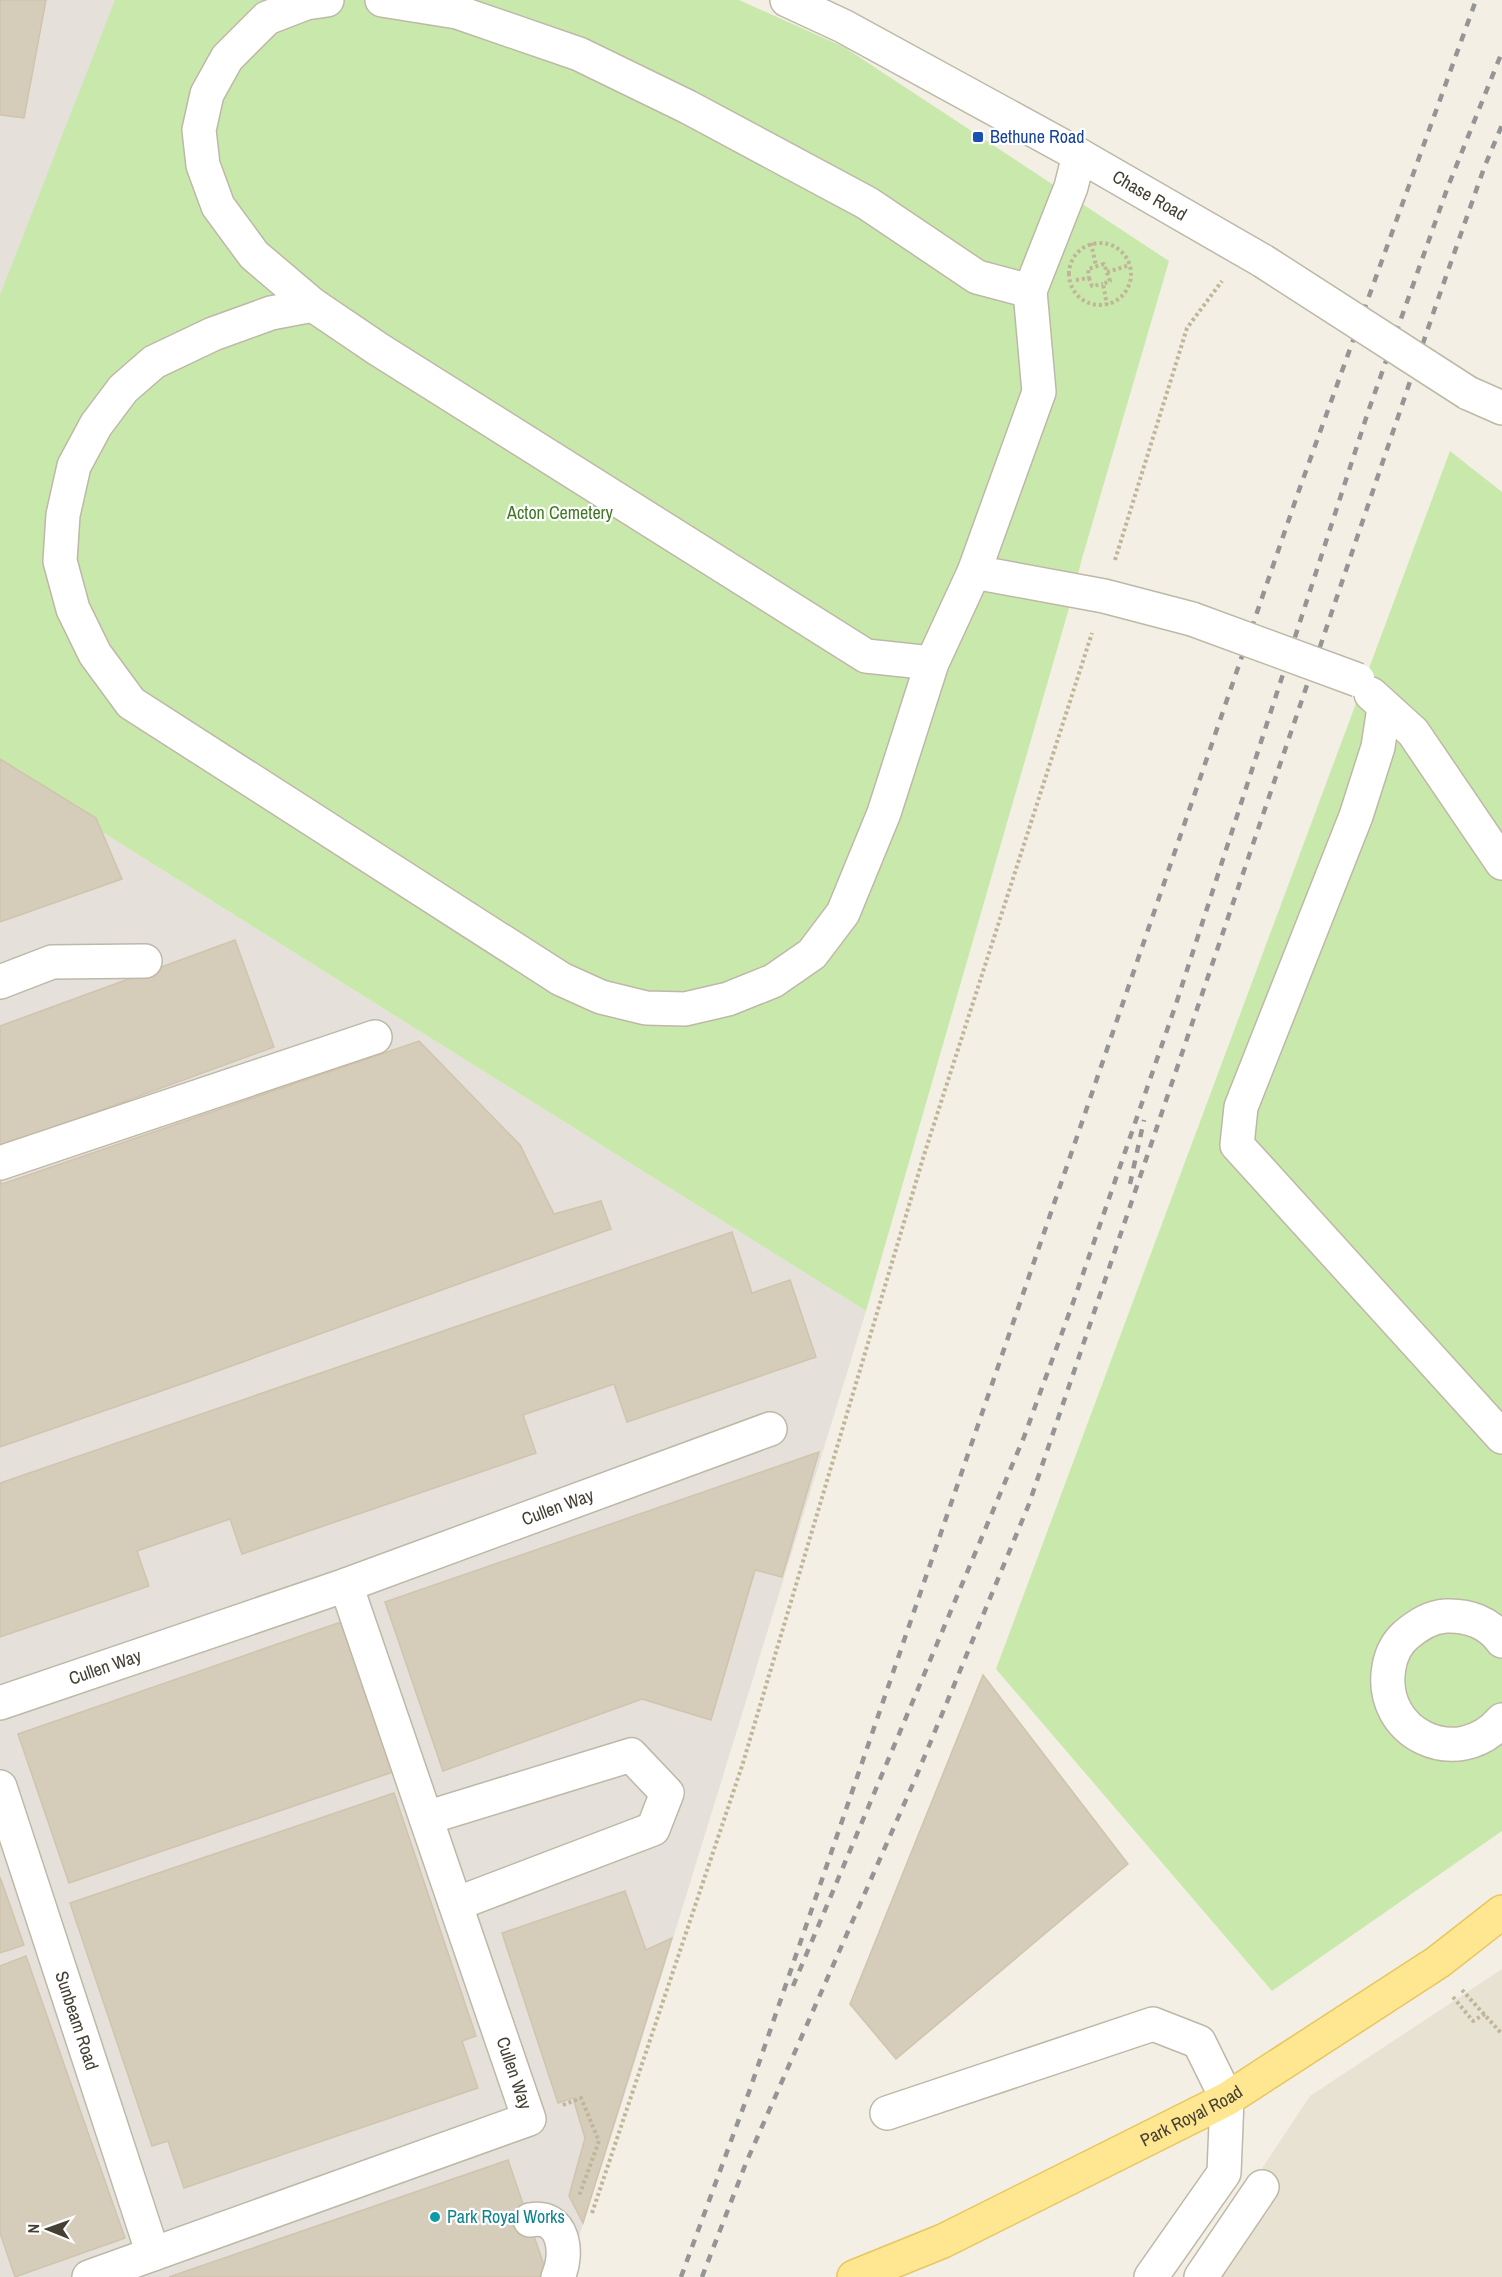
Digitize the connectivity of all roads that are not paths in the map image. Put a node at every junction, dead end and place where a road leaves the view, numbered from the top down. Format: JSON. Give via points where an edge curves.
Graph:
{"nodes":[{"id":1,"x":327,"y":0,"type":"edge"},
{"id":2,"x":382,"y":0,"type":"edge"},
{"id":3,"x":787,"y":0,"type":"edge"},
{"id":4,"x":1078,"y":155,"type":"junction"},
{"id":5,"x":1030,"y":291,"type":"junction"},
{"id":6,"x":313,"y":305,"type":"junction"},
{"id":7,"x":1502,"y":408,"type":"edge"},
{"id":8,"x":974,"y":572,"type":"junction"},
{"id":9,"x":932,"y":663,"type":"junction"},
{"id":10,"x":1384,"y":708,"type":"junction"},
{"id":11,"x":1502,"y":863,"type":"edge"},
{"id":12,"x":145,"y":961,"type":"dead end"},
{"id":13,"x":0,"y":982,"type":"edge"},
{"id":14,"x":375,"y":1037,"type":"dead end"},
{"id":15,"x":0,"y":1163,"type":"edge"},
{"id":16,"x":770,"y":1429,"type":"dead end"},
{"id":17,"x":1502,"y":1437,"type":"edge"},
{"id":18,"x":346,"y":1585,"type":"junction"},
{"id":19,"x":1502,"y":1641,"type":"edge"},
{"id":20,"x":0,"y":1703,"type":"edge"},
{"id":21,"x":1502,"y":1720,"type":"edge"},
{"id":22,"x":0,"y":1787,"type":"edge"},
{"id":23,"x":426,"y":1818,"type":"junction"},
{"id":24,"x":456,"y":1904,"type":"junction"},
{"id":25,"x":1502,"y":1912,"type":"edge"},
{"id":26,"x":1227,"y":2099,"type":"junction"},
{"id":27,"x":887,"y":2113,"type":"dead end"},
{"id":28,"x":1263,"y":2187,"type":"dead end"},
{"id":29,"x":530,"y":2220,"type":"dead end"},
{"id":30,"x":153,"y":2254,"type":"junction"},
{"id":31,"x":1208,"y":2274,"type":"edge"},
{"id":32,"x":89,"y":2277,"type":"edge"},
{"id":33,"x":558,"y":2277,"type":"edge"},
{"id":34,"x":854,"y":2277,"type":"edge"},
{"id":35,"x":1151,"y":2277,"type":"edge"}],
"edges":[{"from":1,"to":6,"type":"street","via":[[306,3],[267,18],[227,58],[207,94],[199,130],[203,165],[218,206],[254,255]]},
{"from":2,"to":5,"type":"street","via":[[457,12],[579,54],[688,107],[867,203],[977,278]]},
{"from":3,"to":4,"type":"street","name":"Chase Road","via":[[843,26]]},
{"from":4,"to":5,"type":"street","via":[[1071,187]]},
{"from":4,"to":7,"type":"street","name":"Chase Road","bridge":true,"via":[[1253,255],[1468,393]]},
{"from":5,"to":8,"type":"street","via":[[1040,392]]},
{"from":6,"to":9,"type":"street","via":[[866,656]]},
{"from":6,"to":9,"type":"street","via":[[271,313],[213,334],[154,362],[123,389],[96,425],[74,466],[63,515],[60,561],[73,609],[95,654],[130,703],[561,979],[601,997],[646,1008],[685,1009],[728,999],[773,981],[812,954],[843,913],[884,813]]},
{"from":8,"to":9,"type":"street"},
{"from":8,"to":10,"type":"street","bridge":true,"via":[[1104,596],[1192,619],[1358,680]]},
{"from":10,"to":11,"type":"street","via":[[1413,732]]},
{"from":10,"to":17,"type":"street","via":[[1378,747],[1356,816],[1241,1107],[1237,1145]]},
{"from":12,"to":13,"type":"street","via":[[52,962]]},
{"from":14,"to":15,"type":"street"},
{"from":16,"to":18,"type":"street","name":"Cullen Way"},
{"from":18,"to":20,"type":"street","name":"Cullen Way"},
{"from":18,"to":23,"type":"street","name":"Cullen Way"},
{"from":19,"to":21,"type":"street","via":[[1482,1623],[1461,1616],[1439,1617],[1418,1624],[1402,1639],[1391,1658],[1387,1679],[1390,1701],[1400,1720],[1434,1743],[1476,1741]]},
{"from":22,"to":30,"type":"street","name":"Sunbeam Road"},
{"from":23,"to":24,"type":"street","name":"Cullen Way"},
{"from":23,"to":24,"type":"street","via":[[631,1755],[667,1792],[653,1829]]},
{"from":24,"to":30,"type":"street","name":"Cullen Way","via":[[529,2119]]},
{"from":25,"to":26,"type":"main road","name":"Park Royal Road","via":[[1438,1962]]},
{"from":26,"to":27,"type":"street","via":[[1199,2042],[1153,2024]]},
{"from":26,"to":34,"type":"main road","name":"Park Royal Road","via":[[943,2241]]},
{"from":26,"to":35,"type":"street","via":[[1224,2173]]},
{"from":28,"to":31,"type":"street"},
{"from":29,"to":33,"type":"street","via":[[538,2218],[555,2226],[565,2246],[564,2265]]},
{"from":30,"to":32,"type":"street","name":"Cullen Way"}]}
